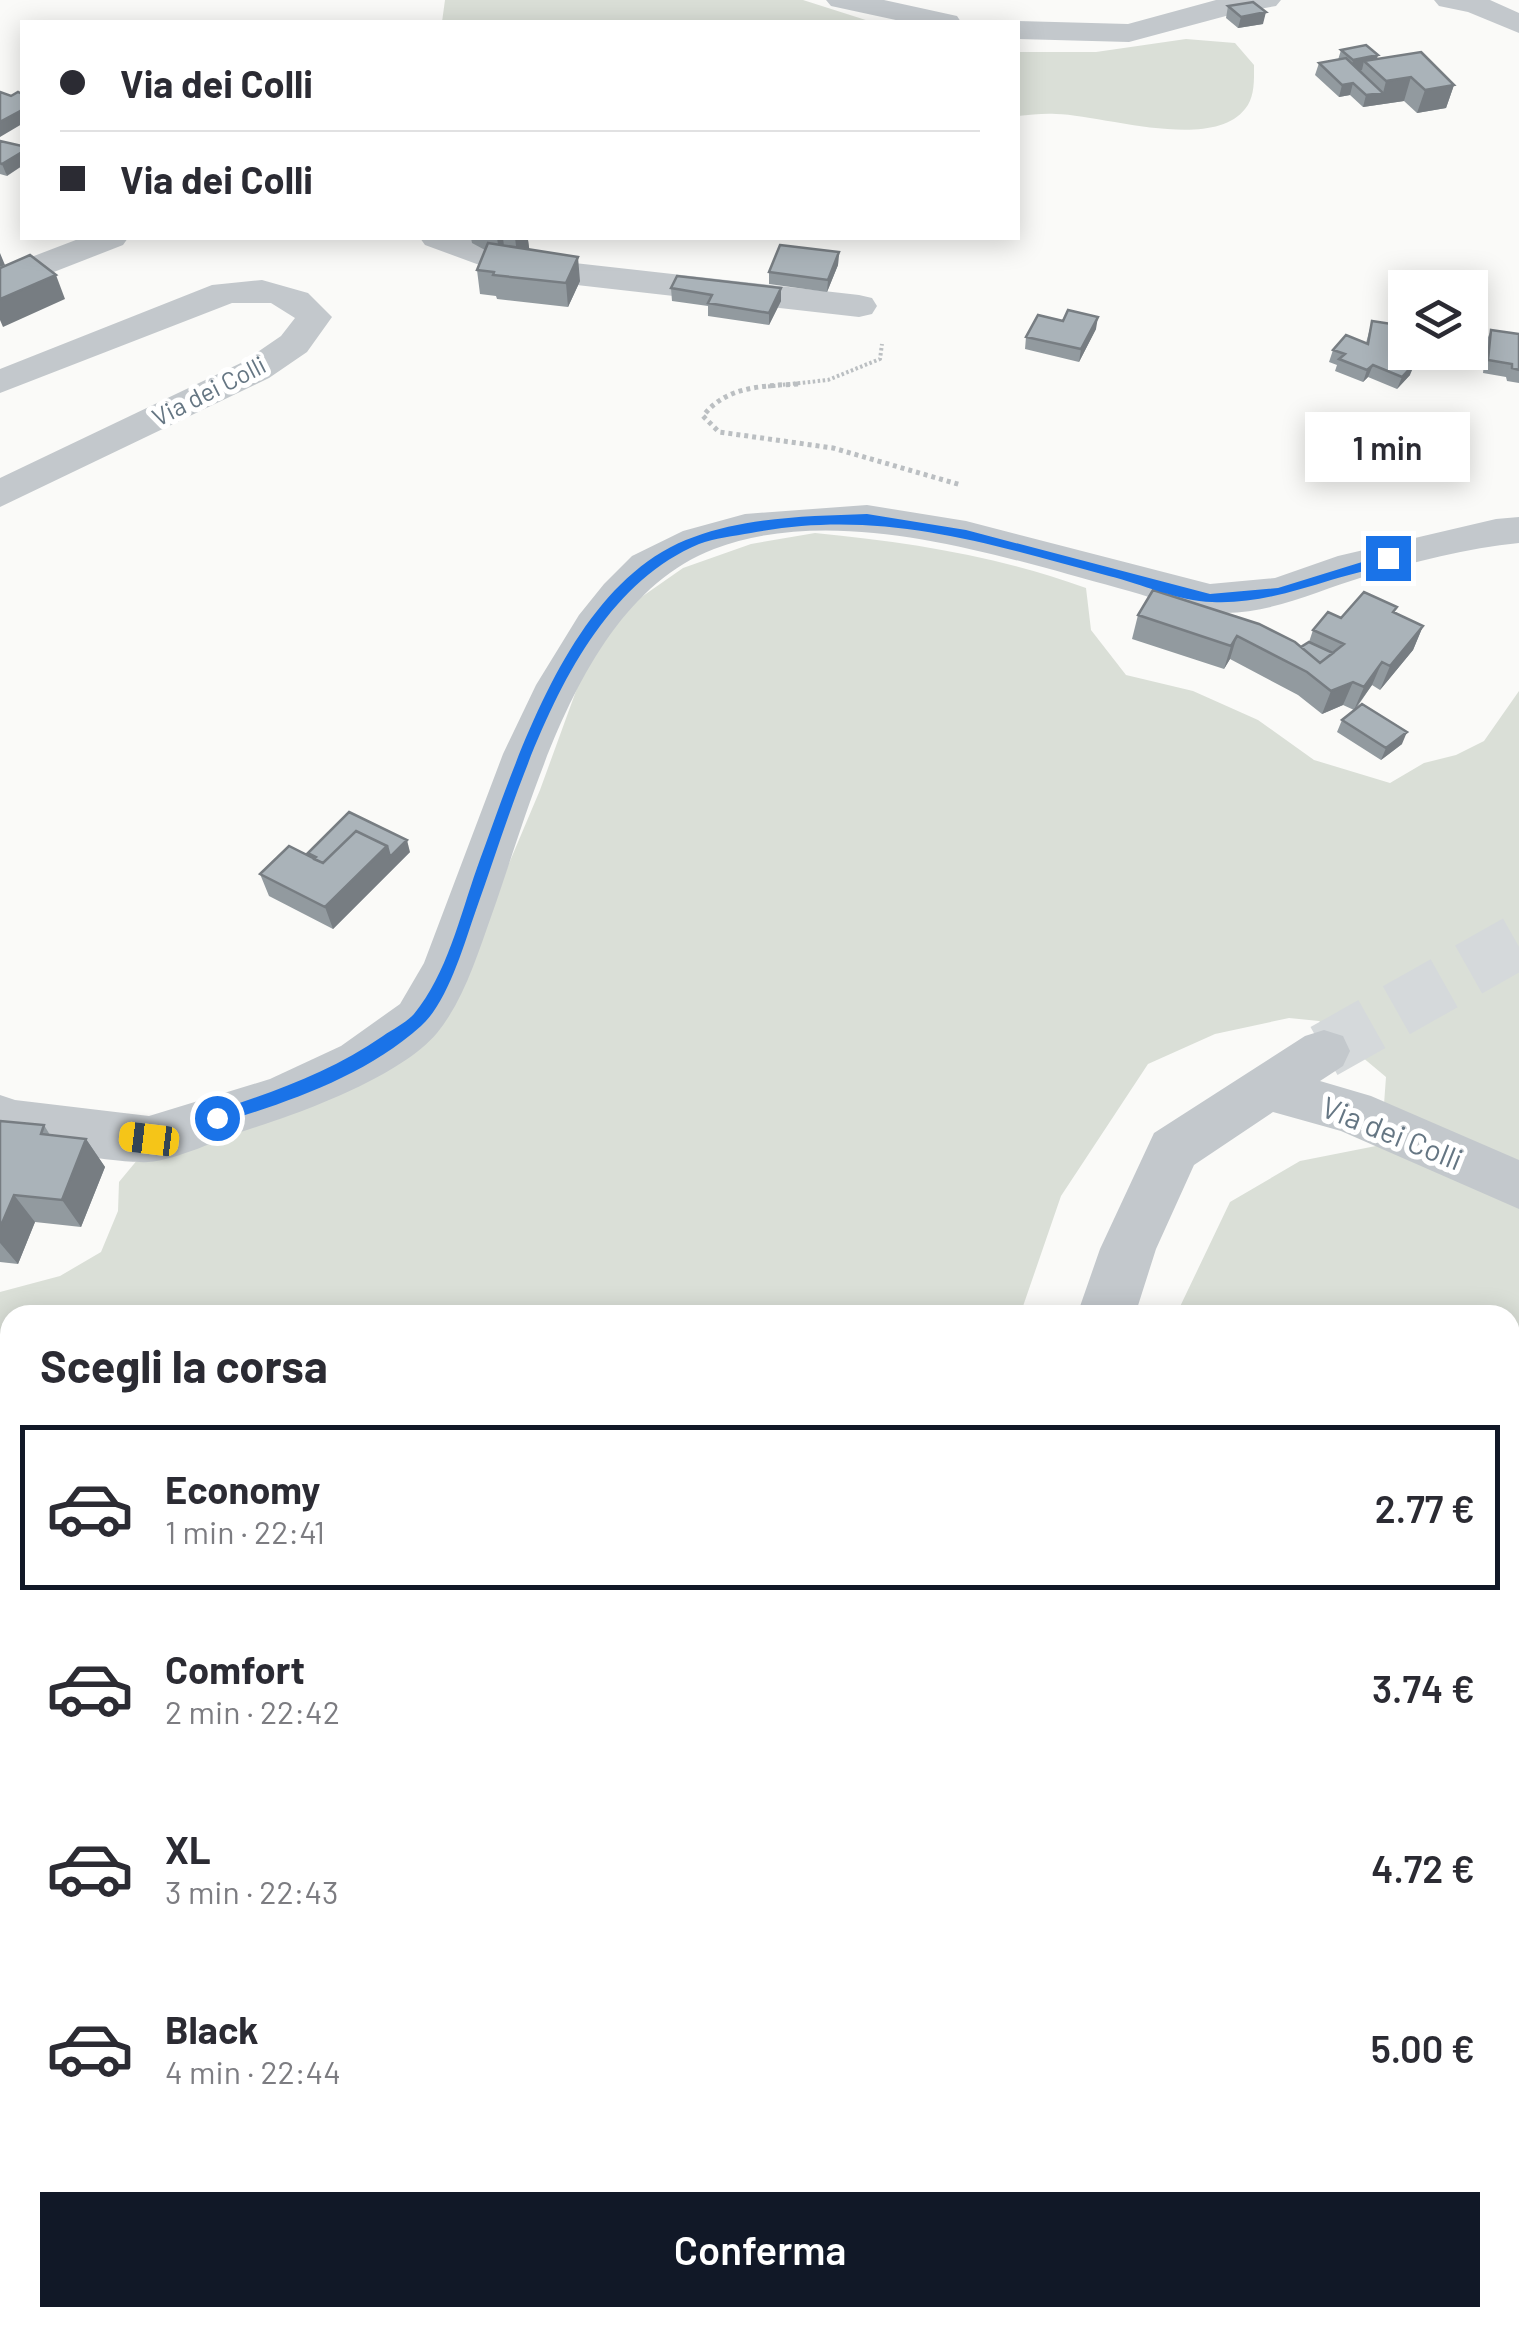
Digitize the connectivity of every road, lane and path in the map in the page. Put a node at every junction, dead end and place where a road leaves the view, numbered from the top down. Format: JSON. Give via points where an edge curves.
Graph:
{"nodes":[{"id":1,"x":841,"y":0,"type":"edge"},
{"id":2,"x":1266,"y":0,"type":"edge"},
{"id":3,"x":1449,"y":0,"type":"edge"},
{"id":4,"x":936,"y":20,"type":"edge"},
{"id":5,"x":1519,"y":26,"type":"edge"},
{"id":6,"x":1020,"y":30,"type":"edge"},
{"id":7,"x":1519,"y":47,"type":"edge"},
{"id":8,"x":106,"y":240,"type":"edge"},
{"id":9,"x":442,"y":240,"type":"edge"},
{"id":10,"x":0,"y":282,"type":"edge"},
{"id":11,"x":859,"y":306,"type":"joint"},
{"id":12,"x":0,"y":382,"type":"edge"},
{"id":13,"x":967,"y":487,"type":"dead end"},
{"id":14,"x":0,"y":494,"type":"edge"},
{"id":15,"x":1519,"y":530,"type":"edge"},
{"id":16,"x":1324,"y":1052,"type":"tunnel mouth"},
{"id":17,"x":1264,"y":1088,"type":"junction"},
{"id":18,"x":0,"y":1116,"type":"edge"},
{"id":19,"x":1519,"y":1185,"type":"edge"},
{"id":20,"x":1109,"y":1305,"type":"edge"}],
"edges":[{"from":1,"to":4,"type":"street"},
{"from":2,"to":6,"type":"street","via":[[1129,33]]},
{"from":3,"to":5,"type":"street"},
{"from":5,"to":7,"type":"street"},
{"from":8,"to":10,"type":"street"},
{"from":9,"to":11,"type":"street","via":[[515,267]]},
{"from":11,"to":13,"type":"path","via":[[884,324],[880,359],[825,382],[740,391],[709,404],[703,416],[720,432],[833,448]]},
{"from":12,"to":14,"type":"street","name":"Via dei Colli","via":[[225,293],[259,288],[301,300],[314,316],[294,344],[256,370]]},
{"from":15,"to":18,"type":"street","via":[[1353,566],[1279,592],[1210,598],[966,534],[867,518],[795,520],[698,540],[647,566],[619,594],[558,685],[448,967],[418,1019],[360,1060],[285,1096],[149,1139]]},
{"from":16,"to":17,"type":"street","name":"Via dei Colli"},
{"from":17,"to":19,"type":"street","name":"Via dei Colli","via":[[1352,1112]]},
{"from":17,"to":20,"type":"street","name":"Via dei Colli","via":[[1173,1148]]}]}
